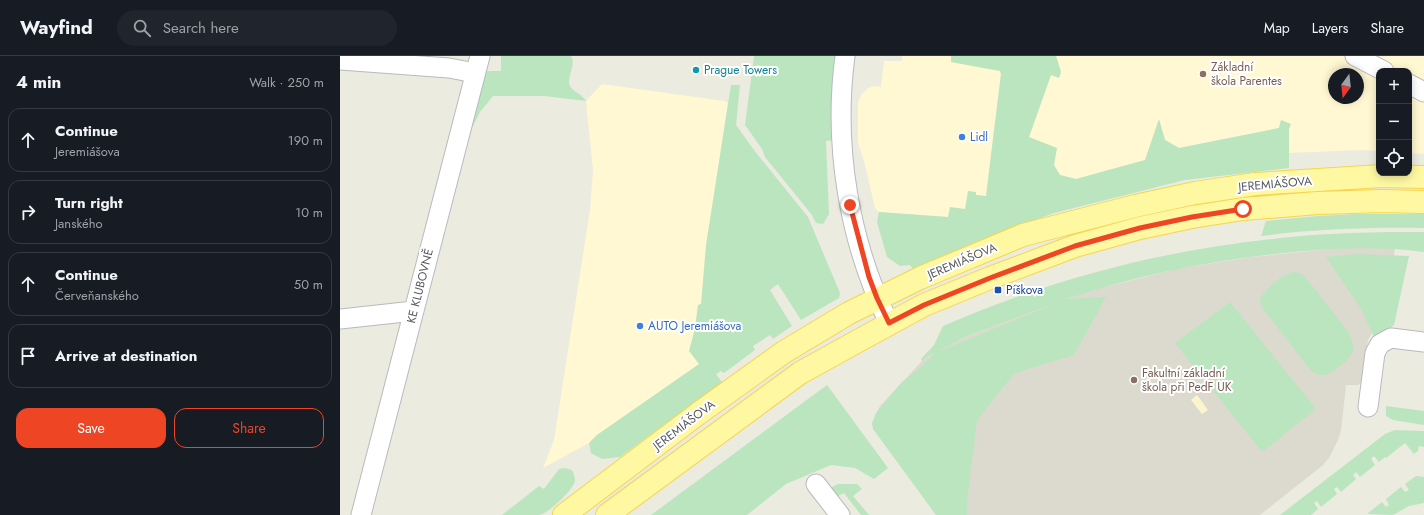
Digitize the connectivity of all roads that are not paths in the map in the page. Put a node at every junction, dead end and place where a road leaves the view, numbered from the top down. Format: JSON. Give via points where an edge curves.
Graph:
{"nodes":[{"id":1,"x":845,"y":56,"type":"edge"},
{"id":2,"x":1355,"y":56,"type":"edge"},
{"id":3,"x":340,"y":60,"type":"edge"},
{"id":4,"x":477,"y":65,"type":"edge"},
{"id":5,"x":1378,"y":68,"type":"edge"},
{"id":6,"x":1412,"y":86,"type":"edge"},
{"id":7,"x":1424,"y":92,"type":"edge"},
{"id":8,"x":1424,"y":177,"type":"edge"},
{"id":9,"x":1424,"y":202,"type":"edge"},
{"id":10,"x":877,"y":298,"type":"junction"},
{"id":11,"x":414,"y":311,"type":"junction"},
{"id":12,"x":340,"y":319,"type":"edge"},
{"id":13,"x":889,"y":323,"type":"junction"},
{"id":14,"x":1424,"y":342,"type":"edge"},
{"id":15,"x":1368,"y":407,"type":"dead end"},
{"id":16,"x":816,"y":484,"type":"dead end"},
{"id":17,"x":361,"y":515,"type":"edge"},
{"id":18,"x":564,"y":515,"type":"edge"},
{"id":19,"x":607,"y":515,"type":"edge"},
{"id":20,"x":840,"y":515,"type":"edge"}],
"edges":[{"from":1,"to":10,"type":"street","via":[[841,117],[846,180],[855,229]]},
{"from":2,"to":5,"type":"street"},
{"from":3,"to":4,"type":"street","via":[[449,68]]},
{"from":4,"to":11,"type":"street","name":"KE KLUBOVNĚ"},
{"from":6,"to":7,"type":"street"},
{"from":8,"to":10,"type":"main road","name":"JEREMIÁŠOVA","via":[[1381,176],[1255,184],[1135,206],[1022,235]]},
{"from":9,"to":13,"type":"main road","name":"JEREMIÁŠOVA","via":[[1318,203],[1243,209],[1140,228],[1075,246],[990,278],[924,305]]},
{"from":10,"to":13,"type":"street"},
{"from":10,"to":18,"type":"main road","name":"JEREMIÁŠOVA","via":[[784,352]]},
{"from":11,"to":12,"type":"street"},
{"from":11,"to":17,"type":"street","name":"KE KLUBOVNĚ"},
{"from":13,"to":19,"type":"main road","name":"JEREMIÁŠOVA","via":[[800,373]]},
{"from":14,"to":15,"type":"street","via":[[1391,338],[1380,344],[1374,353]]},
{"from":16,"to":20,"type":"street"}]}
